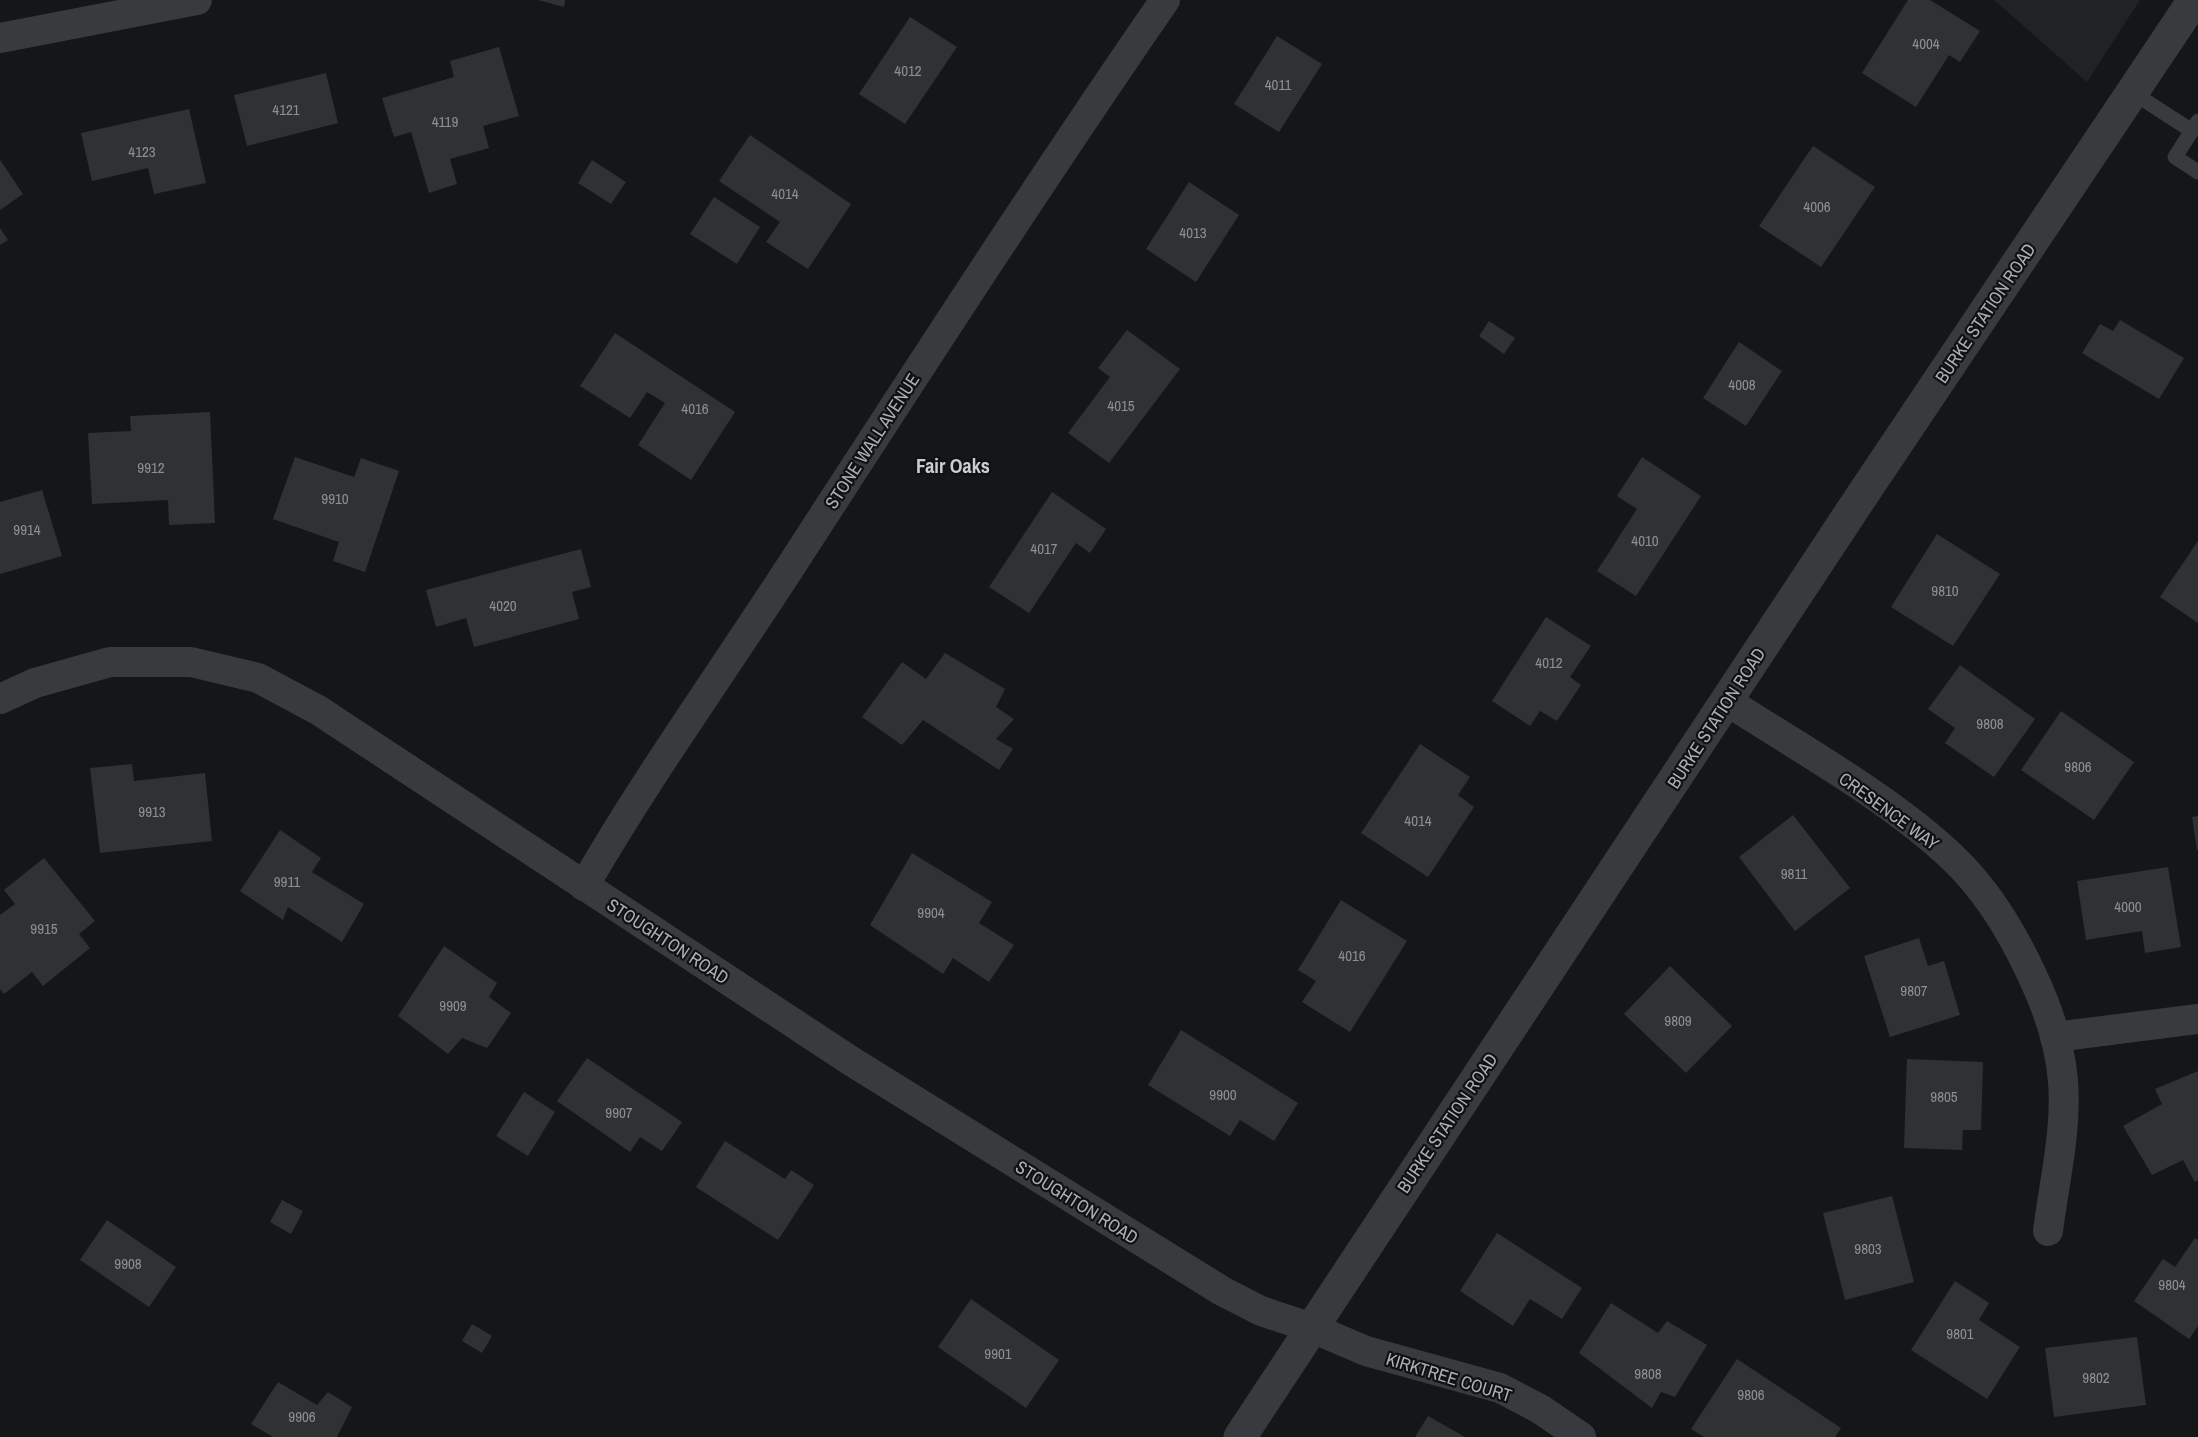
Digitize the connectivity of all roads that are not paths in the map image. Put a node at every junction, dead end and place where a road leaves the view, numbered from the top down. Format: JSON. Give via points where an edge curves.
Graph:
{"nodes":[{"id":1,"x":197,"y":0,"type":"edge"},
{"id":2,"x":1165,"y":0,"type":"edge"},
{"id":3,"x":2194,"y":0,"type":"edge"},
{"id":4,"x":0,"y":38,"type":"edge"},
{"id":5,"x":2132,"y":92,"type":"junction"},
{"id":6,"x":2195,"y":126,"type":"edge"},
{"id":7,"x":2198,"y":172,"type":"edge"},
{"id":8,"x":0,"y":699,"type":"edge"},
{"id":9,"x":1727,"y":701,"type":"junction"},
{"id":10,"x":584,"y":886,"type":"junction"},
{"id":11,"x":2198,"y":1019,"type":"edge"},
{"id":12,"x":2055,"y":1037,"type":"junction"},
{"id":13,"x":2048,"y":1230,"type":"dead end"},
{"id":14,"x":1312,"y":1328,"type":"junction"},
{"id":15,"x":1240,"y":1437,"type":"edge"},
{"id":16,"x":1581,"y":1437,"type":"edge"}],
"edges":[{"from":1,"to":4,"type":"street"},
{"from":2,"to":10,"type":"street","name":"STONE WALL AVENUE","via":[[1049,169],[623,819]]},
{"from":3,"to":5,"type":"street","name":"BURKE STATION ROAD"},
{"from":5,"to":6,"type":"lane"},
{"from":5,"to":9,"type":"street","name":"BURKE STATION ROAD"},
{"from":6,"to":7,"type":"lane","via":[[2175,157]]},
{"from":8,"to":10,"type":"street","name":"STOUGHTON ROAD","via":[[35,683],[110,662],[191,662],[258,678],[318,710]]},
{"from":9,"to":12,"type":"street","name":"CRESENCE WAY","via":[[1899,813],[1952,857],[2014,936],[2043,999]]},
{"from":9,"to":14,"type":"street","name":"BURKE STATION ROAD"},
{"from":10,"to":14,"type":"street","name":"STOUGHTON ROAD","via":[[851,1061],[1222,1291],[1261,1311]]},
{"from":11,"to":12,"type":"street"},
{"from":12,"to":13,"type":"street","name":"CRESENCE WAY","via":[[2063,1081],[2063,1123]]},
{"from":14,"to":15,"type":"street","name":"BURKE STATION ROAD"},
{"from":14,"to":16,"type":"street","name":"KIRKTREE COURT","via":[[1366,1351],[1500,1388]]}]}
